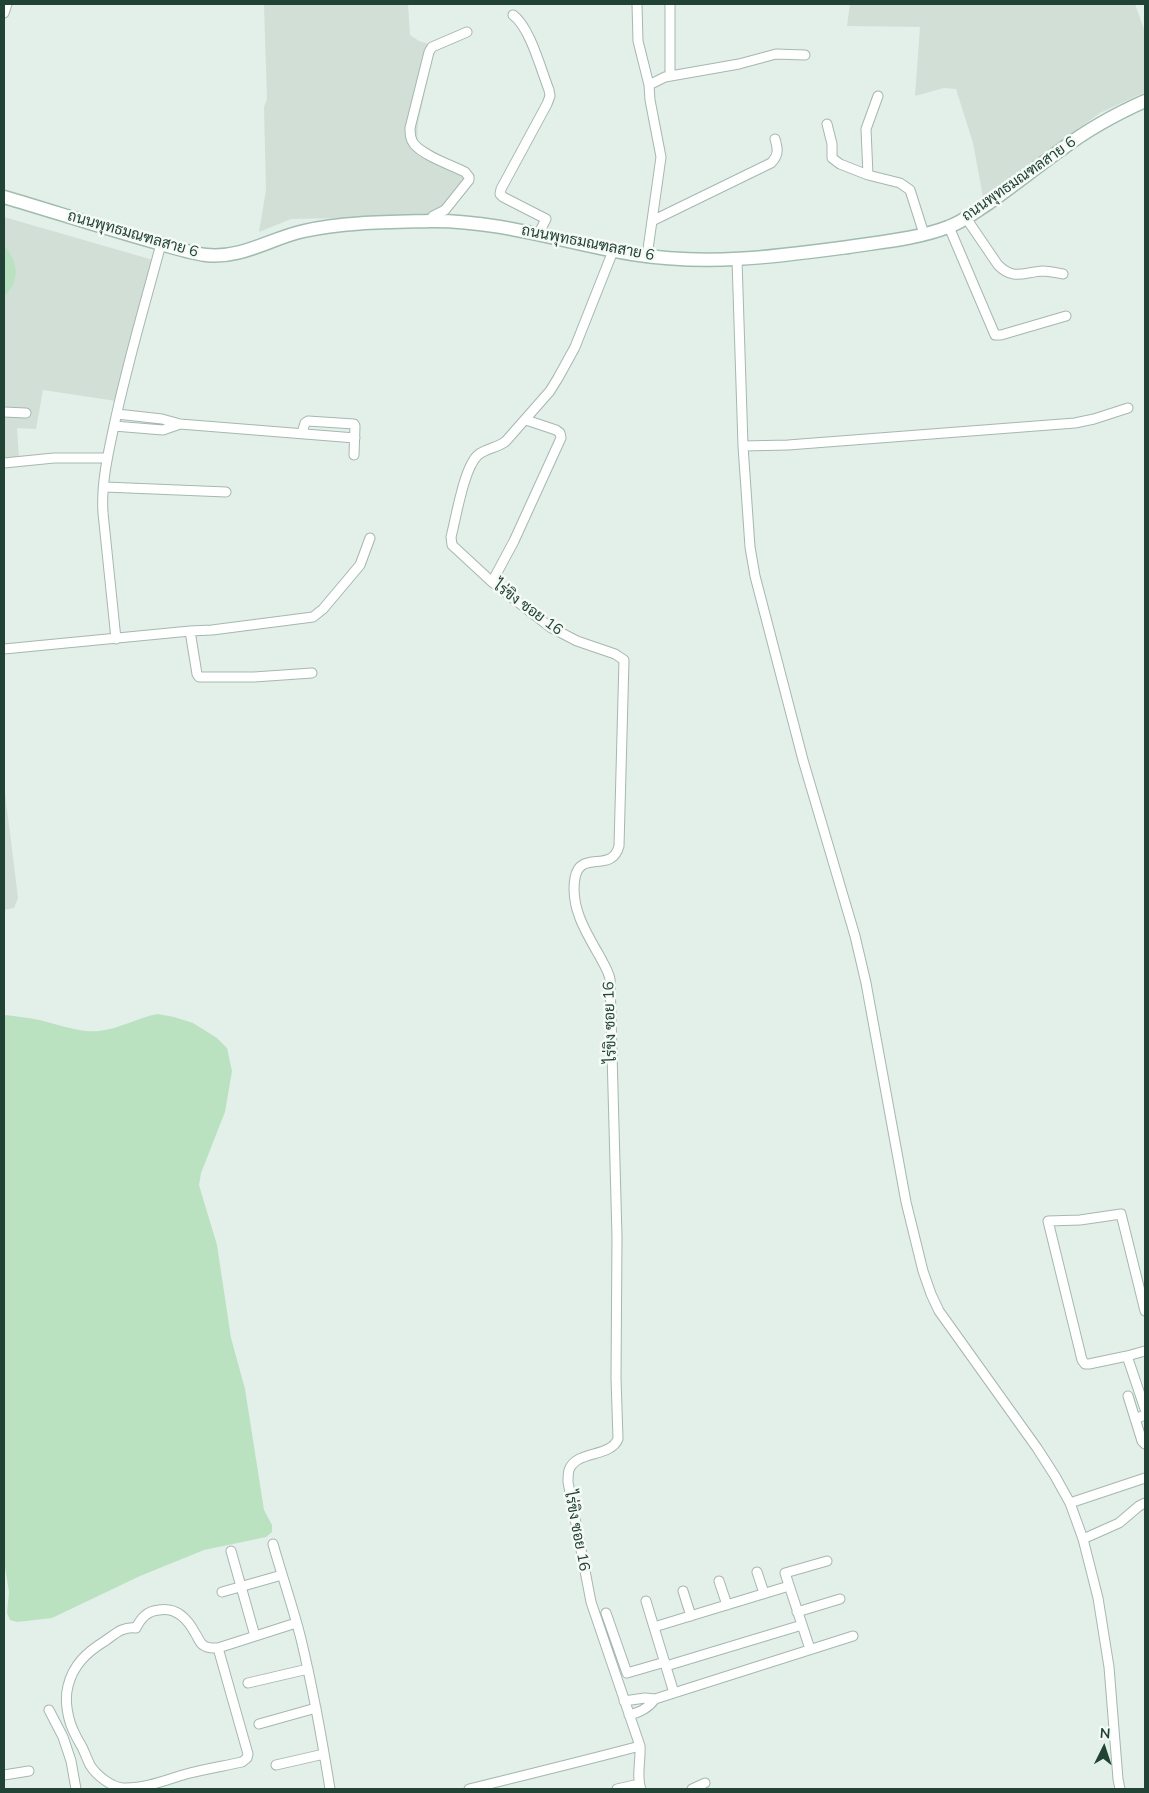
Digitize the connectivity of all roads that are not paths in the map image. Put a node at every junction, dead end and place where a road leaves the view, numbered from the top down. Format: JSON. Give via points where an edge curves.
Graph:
{"nodes":[{"id":1,"x":7,"y":4,"type":"edge"},
{"id":2,"x":637,"y":4,"type":"edge"},
{"id":3,"x":670,"y":4,"type":"edge"},
{"id":4,"x":4,"y":14,"type":"edge"},
{"id":5,"x":513,"y":15,"type":"dead end"},
{"id":6,"x":467,"y":32,"type":"dead end"},
{"id":7,"x":804,"y":56,"type":"dead end"},
{"id":8,"x":670,"y":76,"type":"junction"},
{"id":9,"x":649,"y":85,"type":"junction"},
{"id":10,"x":878,"y":96,"type":"dead end"},
{"id":11,"x":1145,"y":101,"type":"edge"},
{"id":12,"x":827,"y":124,"type":"dead end"},
{"id":13,"x":775,"y":138,"type":"dead end"},
{"id":14,"x":868,"y":175,"type":"junction"},
{"id":15,"x":4,"y":197,"type":"edge"},
{"id":16,"x":969,"y":216,"type":"junction"},
{"id":17,"x":431,"y":221,"type":"junction"},
{"id":18,"x":652,"y":221,"type":"junction"},
{"id":19,"x":949,"y":227,"type":"junction"},
{"id":20,"x":924,"y":234,"type":"junction"},
{"id":21,"x":538,"y":235,"type":"junction"},
{"id":22,"x":161,"y":244,"type":"junction"},
{"id":23,"x":613,"y":250,"type":"junction"},
{"id":24,"x":647,"y":256,"type":"junction"},
{"id":25,"x":737,"y":260,"type":"junction"},
{"id":26,"x":1063,"y":274,"type":"dead end"},
{"id":27,"x":1066,"y":316,"type":"dead end"},
{"id":28,"x":1128,"y":408,"type":"dead end"},
{"id":29,"x":4,"y":412,"type":"edge"},
{"id":30,"x":26,"y":413,"type":"dead end"},
{"id":31,"x":117,"y":414,"type":"junction"},
{"id":32,"x":526,"y":420,"type":"junction"},
{"id":33,"x":180,"y":424,"type":"junction"},
{"id":34,"x":114,"y":426,"type":"junction"},
{"id":35,"x":302,"y":433,"type":"junction"},
{"id":36,"x":355,"y":438,"type":"junction"},
{"id":37,"x":743,"y":446,"type":"junction"},
{"id":38,"x":354,"y":455,"type":"dead end"},
{"id":39,"x":107,"y":458,"type":"junction"},
{"id":40,"x":4,"y":463,"type":"edge"},
{"id":41,"x":104,"y":487,"type":"junction"},
{"id":42,"x":226,"y":492,"type":"dead end"},
{"id":43,"x":370,"y":538,"type":"dead end"},
{"id":44,"x":492,"y":582,"type":"junction"},
{"id":45,"x":190,"y":631,"type":"junction"},
{"id":46,"x":116,"y":639,"type":"junction"},
{"id":47,"x":4,"y":649,"type":"edge"},
{"id":48,"x":312,"y":673,"type":"dead end"},
{"id":49,"x":1145,"y":1311,"type":"edge"},
{"id":50,"x":1145,"y":1352,"type":"edge"},
{"id":51,"x":1127,"y":1356,"type":"junction"},
{"id":52,"x":1128,"y":1396,"type":"dead end"},
{"id":53,"x":1145,"y":1409,"type":"edge"},
{"id":54,"x":1145,"y":1415,"type":"edge"},
{"id":55,"x":1135,"y":1419,"type":"junction"},
{"id":56,"x":1145,"y":1444,"type":"edge"},
{"id":57,"x":1145,"y":1478,"type":"edge"},
{"id":58,"x":1070,"y":1503,"type":"junction"},
{"id":59,"x":1145,"y":1503,"type":"edge"},
{"id":60,"x":1083,"y":1540,"type":"junction"},
{"id":61,"x":273,"y":1544,"type":"dead end"},
{"id":62,"x":231,"y":1551,"type":"dead end"},
{"id":63,"x":827,"y":1561,"type":"dead end"},
{"id":64,"x":757,"y":1572,"type":"dead end"},
{"id":65,"x":282,"y":1575,"type":"junction"},
{"id":66,"x":719,"y":1581,"type":"dead end"},
{"id":67,"x":241,"y":1586,"type":"junction"},
{"id":68,"x":789,"y":1586,"type":"junction"},
{"id":69,"x":683,"y":1591,"type":"dead end"},
{"id":70,"x":222,"y":1592,"type":"dead end"},
{"id":71,"x":764,"y":1593,"type":"junction"},
{"id":72,"x":840,"y":1599,"type":"dead end"},
{"id":73,"x":646,"y":1601,"type":"dead end"},
{"id":74,"x":727,"y":1605,"type":"junction"},
{"id":75,"x":798,"y":1612,"type":"junction"},
{"id":76,"x":606,"y":1613,"type":"dead end"},
{"id":77,"x":691,"y":1616,"type":"junction"},
{"id":78,"x":296,"y":1623,"type":"junction"},
{"id":79,"x":802,"y":1625,"type":"junction"},
{"id":80,"x":654,"y":1627,"type":"junction"},
{"id":81,"x":255,"y":1636,"type":"junction"},
{"id":82,"x":853,"y":1636,"type":"dead end"},
{"id":83,"x":218,"y":1648,"type":"junction"},
{"id":84,"x":810,"y":1649,"type":"junction"},
{"id":85,"x":665,"y":1664,"type":"junction"},
{"id":86,"x":308,"y":1669,"type":"junction"},
{"id":87,"x":248,"y":1683,"type":"dead end"},
{"id":88,"x":674,"y":1693,"type":"junction"},
{"id":89,"x":655,"y":1699,"type":"junction"},
{"id":90,"x":624,"y":1701,"type":"junction"},
{"id":91,"x":316,"y":1708,"type":"junction"},
{"id":92,"x":50,"y":1710,"type":"dead end"},
{"id":93,"x":629,"y":1715,"type":"junction"},
{"id":94,"x":259,"y":1724,"type":"dead end"},
{"id":95,"x":640,"y":1746,"type":"junction"},
{"id":96,"x":324,"y":1754,"type":"junction"},
{"id":97,"x":276,"y":1765,"type":"dead end"},
{"id":98,"x":29,"y":1771,"type":"dead end"},
{"id":99,"x":4,"y":1775,"type":"edge"},
{"id":100,"x":705,"y":1783,"type":"dead end"},
{"id":101,"x":640,"y":1786,"type":"edge"},
{"id":102,"x":76,"y":1789,"type":"edge"},
{"id":103,"x":330,"y":1789,"type":"edge"},
{"id":104,"x":469,"y":1789,"type":"edge"},
{"id":105,"x":617,"y":1789,"type":"edge"},
{"id":106,"x":692,"y":1789,"type":"edge"},
{"id":107,"x":1120,"y":1789,"type":"edge"}],
"edges":[{"from":1,"to":4,"type":"street"},
{"from":2,"to":9,"type":"street","via":[[638,41]]},
{"from":3,"to":8,"type":"street"},
{"from":5,"to":21,"type":"street","via":[[527,31],[550,96],[500,194],[546,219]]},
{"from":6,"to":17,"type":"street","via":[[432,47],[410,128],[410,137],[422,151],[469,177],[445,210],[433,216]]},
{"from":7,"to":8,"type":"street","via":[[776,54]]},
{"from":8,"to":9,"type":"street"},
{"from":9,"to":18,"type":"street","via":[[661,157]]},
{"from":10,"to":14,"type":"street","via":[[866,129]]},
{"from":11,"to":16,"type":"main road","name":"ถนนพุทธมณฑลสาย 6","via":[[1076,139]]},
{"from":12,"to":14,"type":"street","via":[[832,158]]},
{"from":13,"to":18,"type":"street","via":[[778,150],[771,163]]},
{"from":14,"to":20,"type":"street","via":[[900,183],[910,190]]},
{"from":15,"to":22,"type":"main road","name":"ถนนพุทธมณฑลสาย 6"},
{"from":16,"to":19,"type":"main road","name":"ถนนพุทธมณฑลสาย 6"},
{"from":16,"to":26,"type":"street","via":[[998,265],[1005,271],[1012,275],[1041,271]]},
{"from":17,"to":21,"type":"main road","name":"ถนนพุทธมณฑลสาย 6","via":[[492,225]]},
{"from":17,"to":22,"type":"main road","name":"ถนนพุทธมณฑลสาย 6","via":[[370,223],[311,230],[230,255],[204,255]]},
{"from":18,"to":24,"type":"street"},
{"from":19,"to":20,"type":"main road","name":"ถนนพุทธมณฑลสาย 6"},
{"from":19,"to":27,"type":"street","via":[[995,335]]},
{"from":20,"to":25,"type":"main road","name":"ถนนพุทธมณฑลสาย 6","via":[[806,253]]},
{"from":21,"to":23,"type":"main road","name":"ถนนพุทธมณฑลสาย 6"},
{"from":22,"to":31,"type":"street"},
{"from":23,"to":24,"type":"main road","name":"ถนนพุทธมณฑลสาย 6"},
{"from":23,"to":32,"type":"street","name":"ไร่ขิง ซอย 16","via":[[574,347],[550,391]]},
{"from":24,"to":25,"type":"main road","name":"ถนนพุทธมณฑลสาย 6"},
{"from":25,"to":37,"type":"street"},
{"from":28,"to":37,"type":"street","via":[[1075,423]]},
{"from":29,"to":30,"type":"street"},
{"from":31,"to":33,"type":"street"},
{"from":31,"to":34,"type":"street"},
{"from":32,"to":44,"type":"street","via":[[556,430],[561,438]]},
{"from":32,"to":44,"type":"street","name":"ไร่ขิง ซอย 16","via":[[501,445],[482,452],[472,463],[451,537],[452,545]]},
{"from":33,"to":34,"type":"street","via":[[163,430]]},
{"from":33,"to":35,"type":"street"},
{"from":34,"to":39,"type":"street"},
{"from":35,"to":36,"type":"street"},
{"from":35,"to":36,"type":"street","via":[[308,421],[354,424]]},
{"from":36,"to":38,"type":"street"},
{"from":37,"to":58,"type":"street","via":[[755,576],[803,760],[856,936],[906,1202],[923,1271],[944,1318],[1037,1448]]},
{"from":39,"to":40,"type":"street","via":[[54,458]]},
{"from":39,"to":41,"type":"street"},
{"from":41,"to":42,"type":"street"},
{"from":41,"to":46,"type":"street","via":[[103,513]]},
{"from":43,"to":45,"type":"street","via":[[360,565],[313,618]]},
{"from":44,"to":90,"type":"street","name":"ไร่ขิง ซอย 16","via":[[562,634],[624,660],[619,846],[611,859],[579,866],[574,887],[578,914],[610,979],[617,1236],[618,1439],[612,1448],[579,1460],[570,1469],[568,1482],[591,1602]]},
{"from":45,"to":46,"type":"street"},
{"from":45,"to":48,"type":"street","via":[[199,677]]},
{"from":46,"to":47,"type":"street"},
{"from":49,"to":51,"type":"street","via":[[1121,1214],[1048,1221],[1082,1360],[1089,1364]]},
{"from":50,"to":51,"type":"street"},
{"from":51,"to":53,"type":"street"},
{"from":52,"to":55,"type":"street"},
{"from":54,"to":55,"type":"street"},
{"from":55,"to":56,"type":"street"},
{"from":57,"to":58,"type":"street"},
{"from":58,"to":60,"type":"street"},
{"from":59,"to":60,"type":"street","via":[[1119,1523]]},
{"from":60,"to":107,"type":"street","via":[[1098,1598],[1109,1667]]},
{"from":61,"to":65,"type":"street"},
{"from":62,"to":67,"type":"street"},
{"from":63,"to":68,"type":"street","via":[[785,1573]]},
{"from":64,"to":71,"type":"street"},
{"from":65,"to":67,"type":"street"},
{"from":65,"to":78,"type":"street"},
{"from":66,"to":74,"type":"street"},
{"from":67,"to":70,"type":"street"},
{"from":67,"to":81,"type":"street"},
{"from":68,"to":71,"type":"street"},
{"from":68,"to":75,"type":"street"},
{"from":69,"to":77,"type":"street"},
{"from":71,"to":74,"type":"street"},
{"from":72,"to":75,"type":"street"},
{"from":73,"to":80,"type":"street"},
{"from":74,"to":77,"type":"street"},
{"from":75,"to":79,"type":"street"},
{"from":76,"to":85,"type":"street","via":[[627,1673]]},
{"from":77,"to":80,"type":"street"},
{"from":78,"to":81,"type":"street"},
{"from":78,"to":86,"type":"street"},
{"from":79,"to":84,"type":"street"},
{"from":79,"to":85,"type":"street"},
{"from":80,"to":85,"type":"street"},
{"from":81,"to":83,"type":"street"},
{"from":82,"to":84,"type":"street"},
{"from":83,"to":83,"type":"street","via":[[247,1758],[242,1762],[123,1788],[113,1785],[90,1766],[69,1720],[66,1699],[74,1670],[81,1659],[118,1632],[136,1628],[146,1614],[164,1609],[175,1610],[185,1617],[201,1644]]},
{"from":84,"to":88,"type":"street"},
{"from":85,"to":88,"type":"street"},
{"from":86,"to":87,"type":"street"},
{"from":86,"to":91,"type":"street"},
{"from":88,"to":89,"type":"street"},
{"from":89,"to":90,"type":"street"},
{"from":89,"to":93,"type":"street","via":[[648,1707]]},
{"from":90,"to":93,"type":"street","name":"ไร่ขิง ซอย 16"},
{"from":91,"to":94,"type":"street"},
{"from":91,"to":96,"type":"street"},
{"from":92,"to":102,"type":"street","via":[[72,1761]]},
{"from":93,"to":95,"type":"street","name":"ไร่ขิง ซอย 16"},
{"from":95,"to":101,"type":"street","name":"ไร่ขิง ซอย 16"},
{"from":95,"to":104,"type":"street"},
{"from":96,"to":97,"type":"street"},
{"from":96,"to":103,"type":"street"},
{"from":98,"to":99,"type":"street"},
{"from":100,"to":106,"type":"street"},
{"from":101,"to":105,"type":"street"}]}
